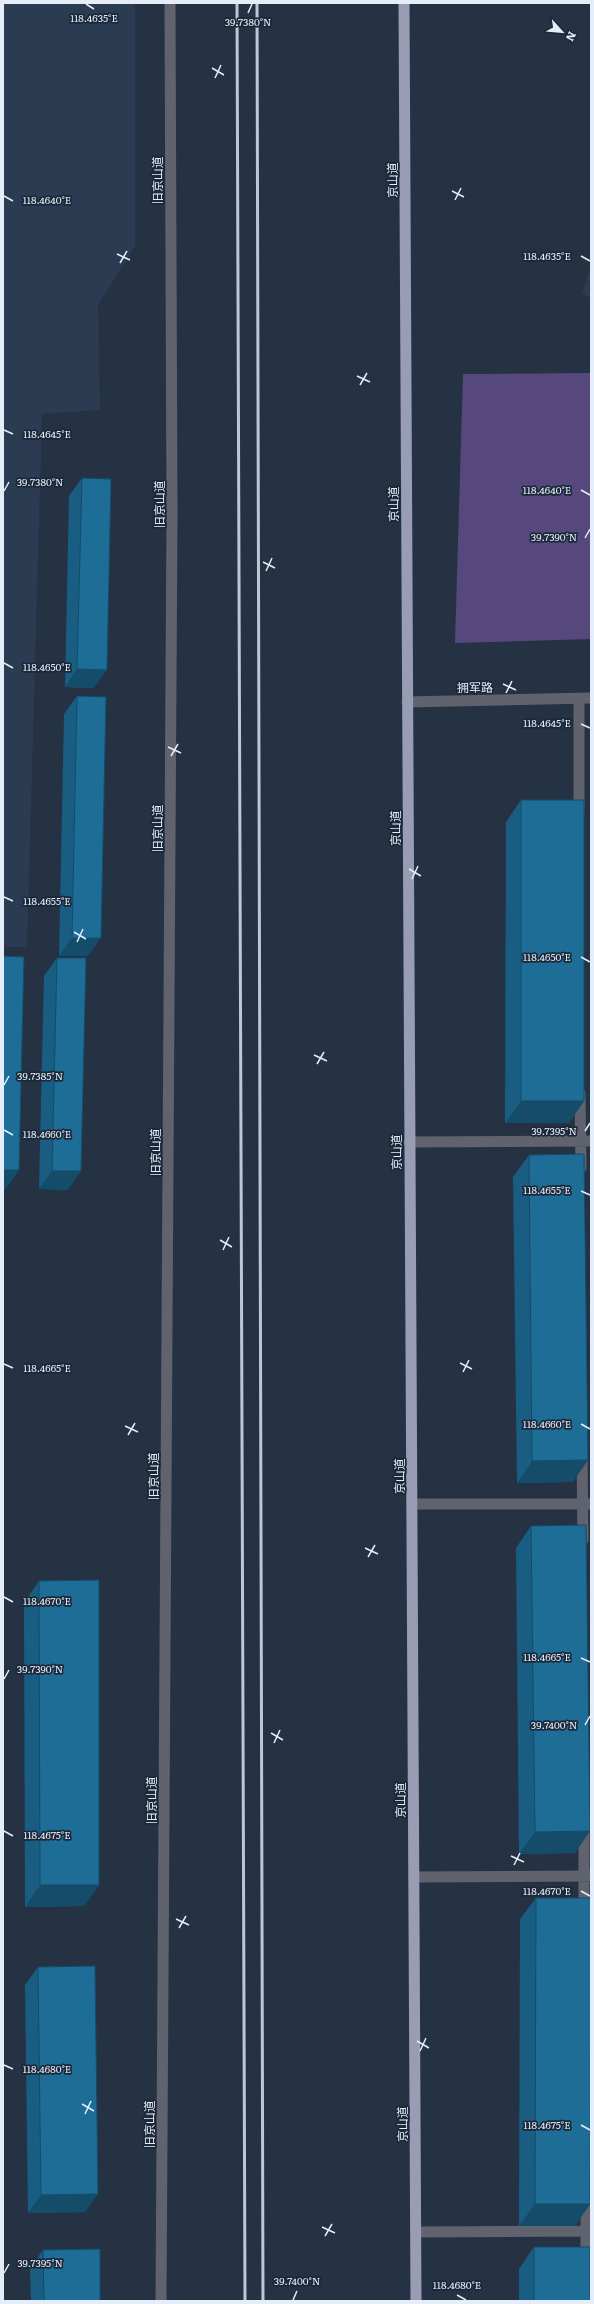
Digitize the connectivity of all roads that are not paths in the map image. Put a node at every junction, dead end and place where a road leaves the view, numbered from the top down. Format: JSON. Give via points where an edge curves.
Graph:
{"nodes":[{"id":1,"x":170,"y":3,"type":"edge"},
{"id":2,"x":404,"y":3,"type":"edge"},
{"id":3,"x":578,"y":698,"type":"junction"},
{"id":4,"x":591,"y":698,"type":"edge"},
{"id":5,"x":407,"y":702,"type":"junction"},
{"id":6,"x":579,"y":826,"type":"edge"},
{"id":7,"x":580,"y":1081,"type":"edge"},
{"id":8,"x":591,"y":1141,"type":"edge"},
{"id":9,"x":409,"y":1142,"type":"junction"},
{"id":10,"x":581,"y":1177,"type":"edge"},
{"id":11,"x":582,"y":1440,"type":"edge"},
{"id":12,"x":412,"y":1504,"type":"junction"},
{"id":13,"x":591,"y":1504,"type":"edge"},
{"id":14,"x":583,"y":1552,"type":"edge"},
{"id":15,"x":584,"y":1815,"type":"edge"},
{"id":16,"x":591,"y":1876,"type":"edge"},
{"id":17,"x":414,"y":1877,"type":"junction"},
{"id":18,"x":584,"y":1926,"type":"edge"},
{"id":19,"x":586,"y":2181,"type":"edge"},
{"id":20,"x":416,"y":2232,"type":"junction"},
{"id":21,"x":591,"y":2232,"type":"edge"},
{"id":22,"x":586,"y":2277,"type":"edge"},
{"id":23,"x":161,"y":2301,"type":"edge"},
{"id":24,"x":416,"y":2301,"type":"edge"}],
"edges":[{"from":1,"to":23,"type":"street","name":"旧京山道","via":[[172,523]]},
{"from":2,"to":5,"type":"highway","name":"京山道"},
{"from":3,"to":4,"type":"street","name":"拥军路"},
{"from":3,"to":5,"type":"street","name":"拥军路"},
{"from":3,"to":6,"type":"street"},
{"from":5,"to":9,"type":"highway","name":"京山道"},
{"from":7,"to":10,"type":"street"},
{"from":8,"to":9,"type":"street"},
{"from":9,"to":12,"type":"highway","name":"京山道"},
{"from":11,"to":14,"type":"street"},
{"from":12,"to":13,"type":"street"},
{"from":12,"to":17,"type":"highway","name":"京山道"},
{"from":15,"to":18,"type":"street"},
{"from":16,"to":17,"type":"street"},
{"from":17,"to":20,"type":"highway","name":"京山道"},
{"from":19,"to":22,"type":"street"},
{"from":20,"to":21,"type":"street"},
{"from":20,"to":24,"type":"highway","name":"京山道"}]}
